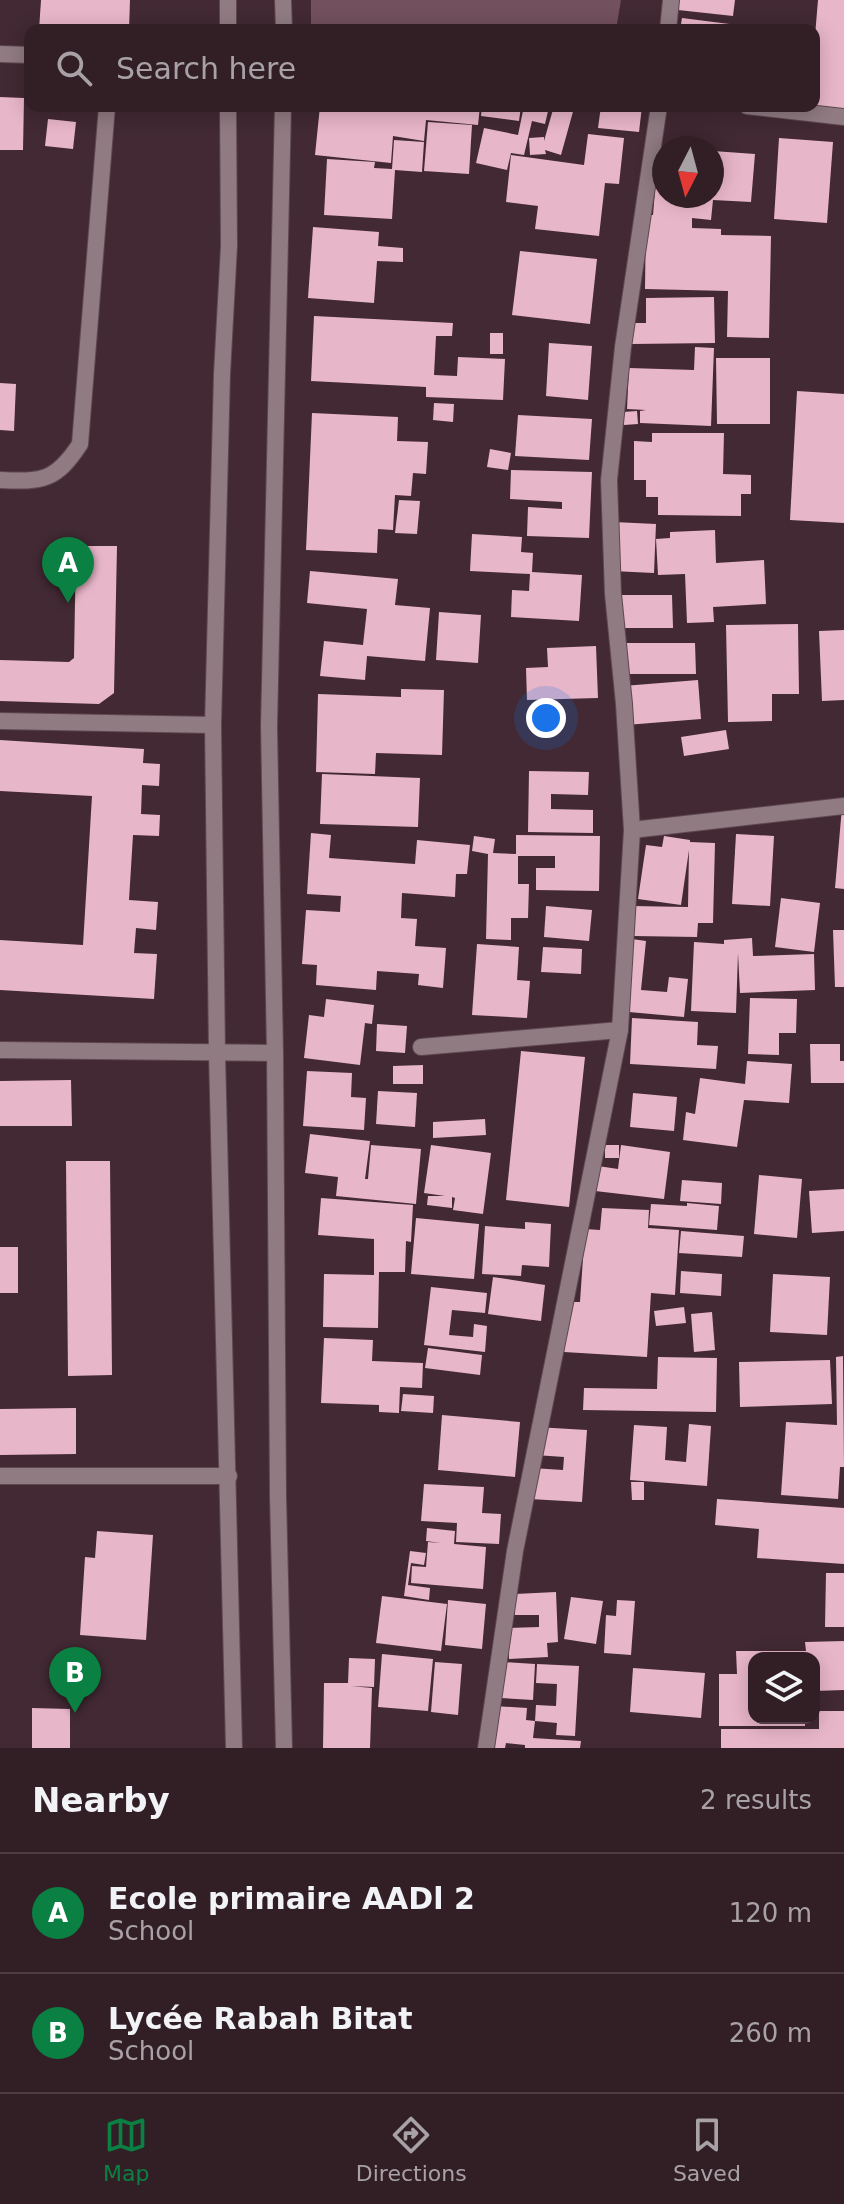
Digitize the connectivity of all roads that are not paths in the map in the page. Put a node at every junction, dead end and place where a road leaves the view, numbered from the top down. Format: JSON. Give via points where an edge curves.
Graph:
{"nodes":[{"id":1,"x":228,"y":0,"type":"edge"},
{"id":2,"x":283,"y":0,"type":"edge"},
{"id":3,"x":671,"y":0,"type":"edge"},
{"id":4,"x":228,"y":24,"type":"edge"},
{"id":5,"x":284,"y":24,"type":"edge"},
{"id":6,"x":669,"y":24,"type":"edge"},
{"id":7,"x":0,"y":54,"type":"edge"},
{"id":8,"x":24,"y":55,"type":"edge"},
{"id":9,"x":107,"y":112,"type":"edge"},
{"id":10,"x":228,"y":112,"type":"edge"},
{"id":11,"x":283,"y":112,"type":"edge"},
{"id":12,"x":658,"y":112,"type":"edge"},
{"id":13,"x":800,"y":112,"type":"edge"},
{"id":14,"x":844,"y":117,"type":"edge"},
{"id":15,"x":0,"y":480,"type":"edge"},
{"id":16,"x":0,"y":721,"type":"edge"},
{"id":17,"x":213,"y":725,"type":"junction"},
{"id":18,"x":844,"y":806,"type":"edge"},
{"id":19,"x":632,"y":830,"type":"junction"},
{"id":20,"x":620,"y":1030,"type":"junction"},
{"id":21,"x":421,"y":1047,"type":"dead end"},
{"id":22,"x":0,"y":1050,"type":"edge"},
{"id":23,"x":275,"y":1053,"type":"junction"},
{"id":24,"x":217,"y":1054,"type":"junction"},
{"id":25,"x":0,"y":1476,"type":"edge"},
{"id":26,"x":229,"y":1476,"type":"junction"},
{"id":27,"x":234,"y":1748,"type":"edge"},
{"id":28,"x":284,"y":1748,"type":"edge"},
{"id":29,"x":486,"y":1748,"type":"edge"}],
"edges":[{"from":1,"to":4,"type":"street"},
{"from":2,"to":5,"type":"street"},
{"from":3,"to":6,"type":"street"},
{"from":7,"to":8,"type":"street"},
{"from":9,"to":15,"type":"street","via":[[80,444],[56,474],[31,481]]},
{"from":10,"to":17,"type":"street","via":[[229,246]]},
{"from":11,"to":23,"type":"street","via":[[269,726]]},
{"from":12,"to":19,"type":"street","via":[[609,480]]},
{"from":13,"to":14,"type":"street"},
{"from":16,"to":17,"type":"street"},
{"from":17,"to":24,"type":"street"},
{"from":18,"to":19,"type":"street"},
{"from":19,"to":20,"type":"street"},
{"from":20,"to":21,"type":"street"},
{"from":20,"to":29,"type":"street","via":[[515,1551]]},
{"from":22,"to":24,"type":"street"},
{"from":23,"to":24,"type":"street"},
{"from":23,"to":28,"type":"street"},
{"from":24,"to":26,"type":"street"},
{"from":25,"to":26,"type":"street"},
{"from":26,"to":27,"type":"street"}]}
